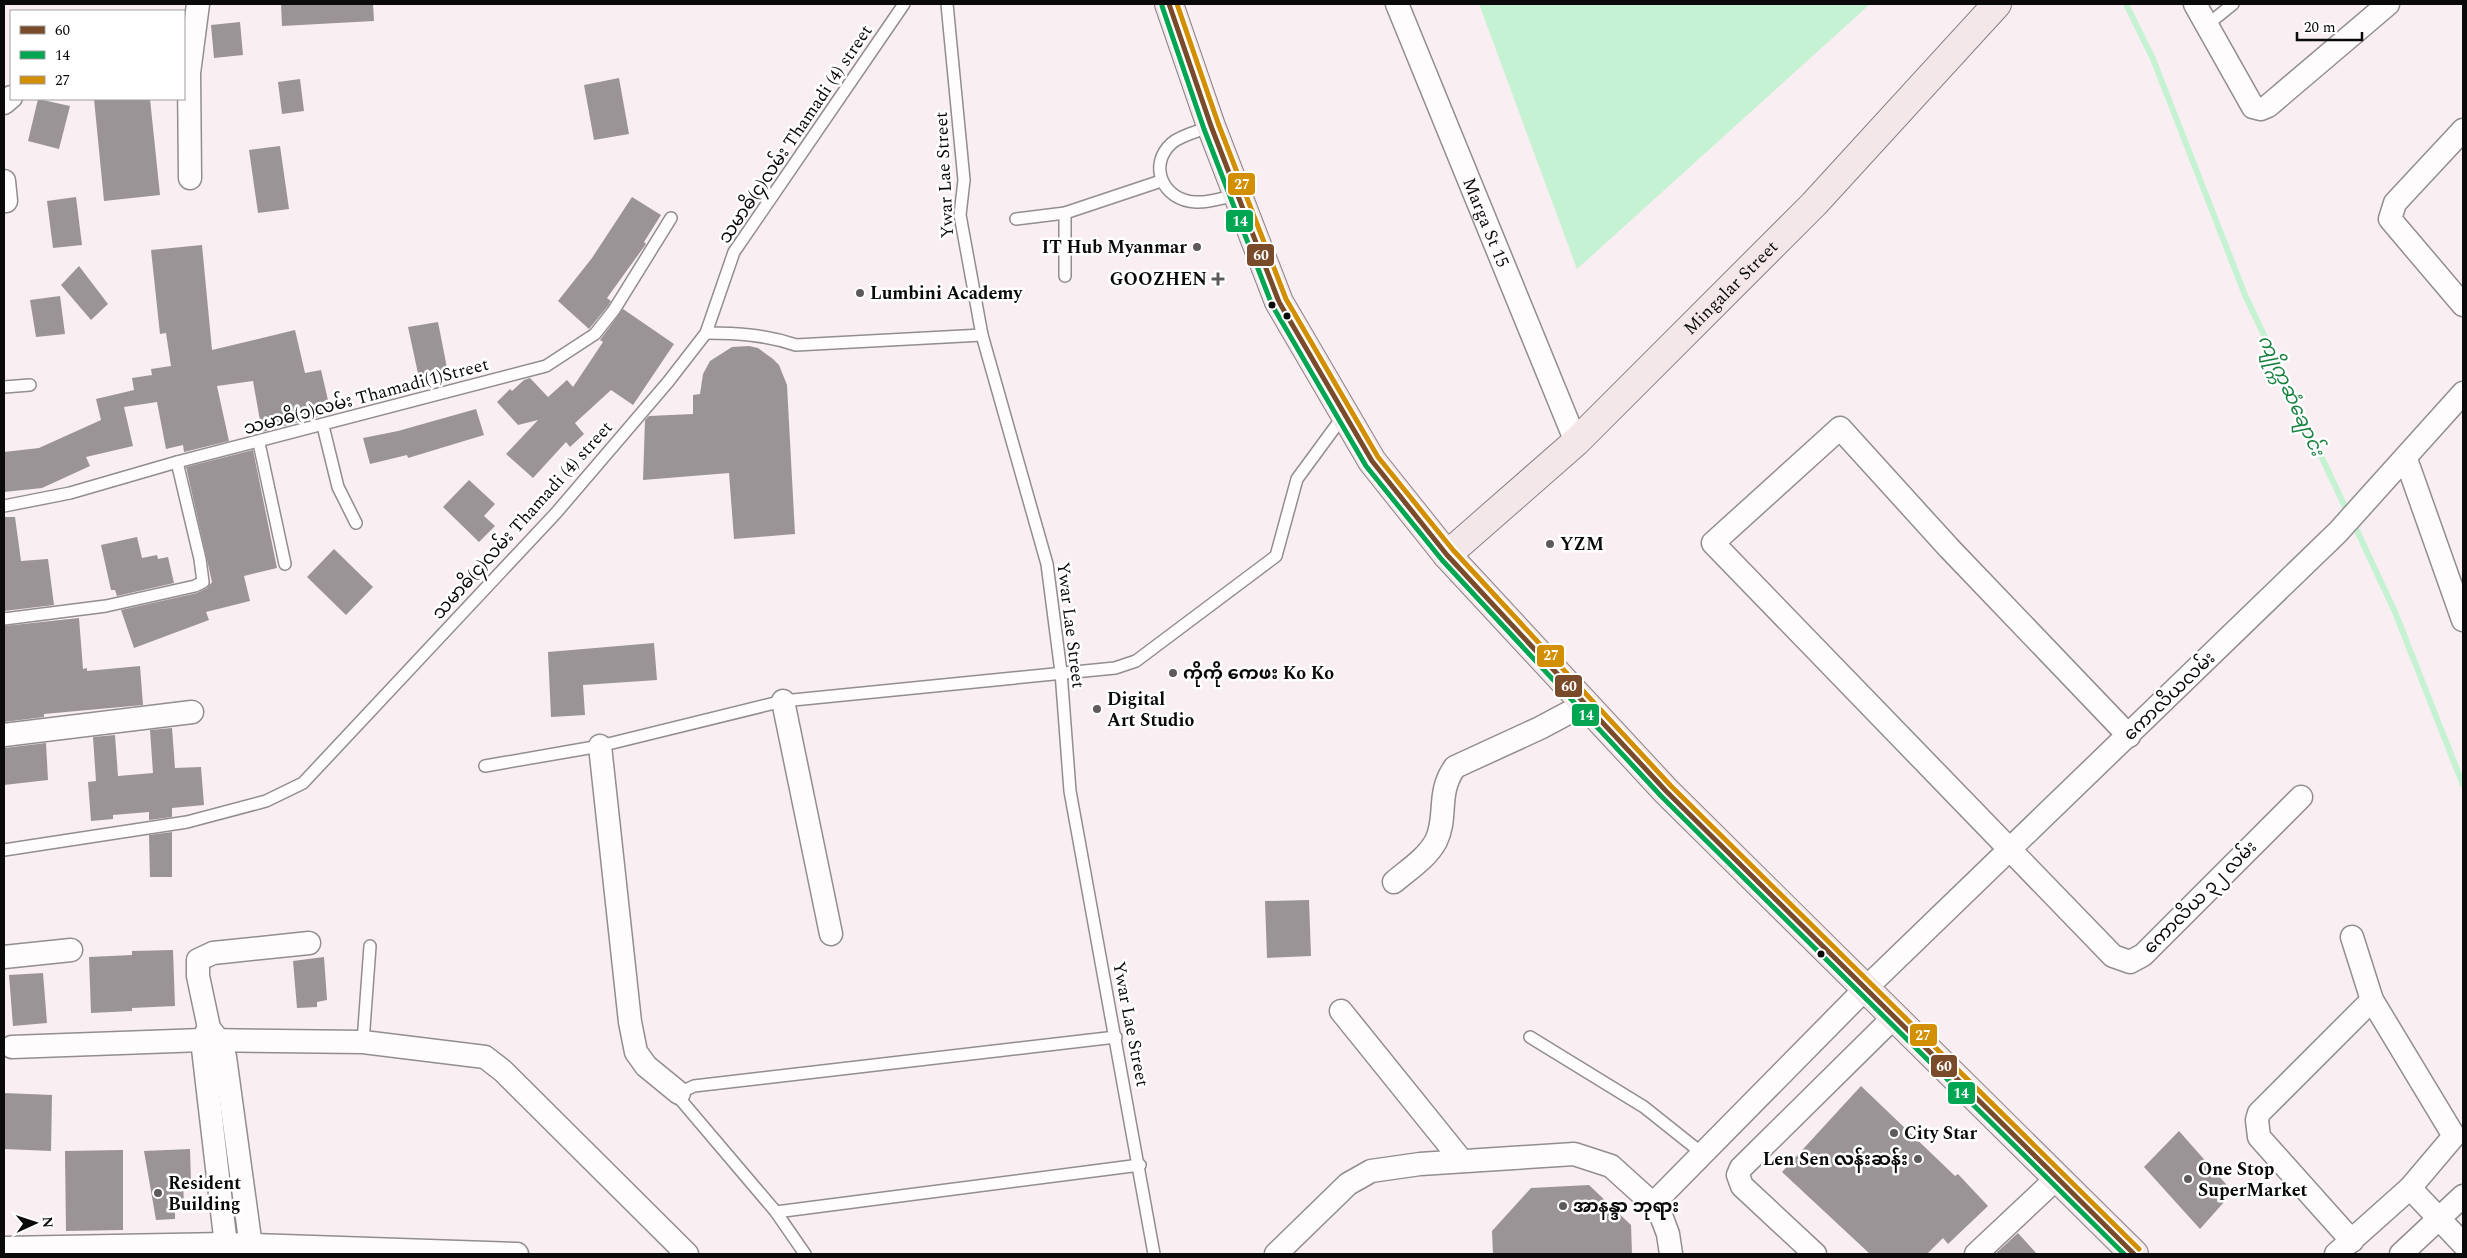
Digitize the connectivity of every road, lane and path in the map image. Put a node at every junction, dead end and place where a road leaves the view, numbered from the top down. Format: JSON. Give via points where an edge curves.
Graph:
{"nodes":[{"id":1,"x":198,"y":4,"type":"edge"},
{"id":2,"x":904,"y":4,"type":"edge"},
{"id":3,"x":947,"y":4,"type":"edge"},
{"id":4,"x":1169,"y":4,"type":"edge"},
{"id":5,"x":1397,"y":4,"type":"edge"},
{"id":6,"x":1998,"y":4,"type":"edge"},
{"id":7,"x":2195,"y":4,"type":"edge"},
{"id":8,"x":2233,"y":4,"type":"edge"},
{"id":9,"x":2388,"y":4,"type":"edge"},
{"id":10,"x":2207,"y":25,"type":"junction"},
{"id":11,"x":186,"y":73,"type":"edge"},
{"id":12,"x":1211,"y":126,"type":"junction"},
{"id":13,"x":2463,"y":130,"type":"edge"},
{"id":14,"x":190,"y":178,"type":"dead end"},
{"id":15,"x":1161,"y":181,"type":"junction"},
{"id":16,"x":1238,"y":195,"type":"junction"},
{"id":17,"x":1065,"y":213,"type":"junction"},
{"id":18,"x":671,"y":218,"type":"dead end"},
{"id":19,"x":1016,"y":219,"type":"dead end"},
{"id":20,"x":1065,"y":276,"type":"dead end"},
{"id":21,"x":2463,"y":305,"type":"edge"},
{"id":22,"x":706,"y":334,"type":"junction"},
{"id":23,"x":982,"y":335,"type":"junction"},
{"id":24,"x":30,"y":385,"type":"dead end"},
{"id":25,"x":4,"y":387,"type":"edge"},
{"id":26,"x":2463,"y":393,"type":"edge"},
{"id":27,"x":1344,"y":415,"type":"junction"},
{"id":28,"x":323,"y":426,"type":"junction"},
{"id":29,"x":1576,"y":442,"type":"junction"},
{"id":30,"x":259,"y":443,"type":"junction"},
{"id":31,"x":2406,"y":459,"type":"junction"},
{"id":32,"x":177,"y":462,"type":"junction"},
{"id":33,"x":4,"y":506,"type":"edge"},
{"id":34,"x":356,"y":523,"type":"dead end"},
{"id":35,"x":1447,"y":555,"type":"junction"},
{"id":36,"x":285,"y":564,"type":"dead end"},
{"id":37,"x":4,"y":619,"type":"edge"},
{"id":38,"x":2463,"y":620,"type":"edge"},
{"id":39,"x":1061,"y":672,"type":"junction"},
{"id":40,"x":782,"y":701,"type":"junction"},
{"id":41,"x":1585,"y":704,"type":"junction"},
{"id":42,"x":192,"y":712,"type":"dead end"},
{"id":43,"x":4,"y":735,"type":"edge"},
{"id":44,"x":2128,"y":736,"type":"junction"},
{"id":45,"x":600,"y":746,"type":"junction"},
{"id":46,"x":485,"y":766,"type":"dead end"},
{"id":47,"x":2301,"y":797,"type":"dead end"},
{"id":48,"x":2011,"y":849,"type":"junction"},
{"id":49,"x":4,"y":850,"type":"edge"},
{"id":50,"x":1394,"y":882,"type":"dead end"},
{"id":51,"x":831,"y":934,"type":"dead end"},
{"id":52,"x":2352,"y":937,"type":"dead end"},
{"id":53,"x":309,"y":943,"type":"dead end"},
{"id":54,"x":370,"y":946,"type":"dead end"},
{"id":55,"x":71,"y":950,"type":"dead end"},
{"id":56,"x":4,"y":957,"type":"edge"},
{"id":57,"x":1865,"y":989,"type":"junction"},
{"id":58,"x":2372,"y":1000,"type":"junction"},
{"id":59,"x":1342,"y":1011,"type":"dead end"},
{"id":60,"x":1893,"y":1018,"type":"junction"},
{"id":61,"x":210,"y":1036,"type":"junction"},
{"id":62,"x":1116,"y":1037,"type":"junction"},
{"id":63,"x":1530,"y":1037,"type":"dead end"},
{"id":64,"x":363,"y":1042,"type":"junction"},
{"id":65,"x":12,"y":1046,"type":"dead end"},
{"id":66,"x":679,"y":1093,"type":"junction"},
{"id":67,"x":1703,"y":1154,"type":"junction"},
{"id":68,"x":1462,"y":1160,"type":"junction"},
{"id":69,"x":1140,"y":1165,"type":"junction"},
{"id":70,"x":2057,"y":1178,"type":"junction"},
{"id":71,"x":2410,"y":1188,"type":"junction"},
{"id":72,"x":2463,"y":1196,"type":"edge"},
{"id":73,"x":1653,"y":1204,"type":"junction"},
{"id":74,"x":776,"y":1212,"type":"junction"},
{"id":75,"x":2438,"y":1218,"type":"junction"},
{"id":76,"x":2463,"y":1244,"type":"edge"},
{"id":77,"x":4,"y":1248,"type":"edge"},
{"id":78,"x":2344,"y":1248,"type":"edge"},
{"id":79,"x":226,"y":1249,"type":"edge"},
{"id":80,"x":252,"y":1250,"type":"edge"},
{"id":81,"x":517,"y":1254,"type":"edge"},
{"id":82,"x":688,"y":1254,"type":"edge"},
{"id":83,"x":805,"y":1254,"type":"edge"},
{"id":84,"x":1154,"y":1254,"type":"edge"},
{"id":85,"x":1276,"y":1254,"type":"edge"},
{"id":86,"x":1671,"y":1254,"type":"edge"},
{"id":87,"x":1815,"y":1254,"type":"edge"},
{"id":88,"x":1976,"y":1254,"type":"edge"},
{"id":89,"x":2134,"y":1254,"type":"edge"},
{"id":90,"x":2401,"y":1254,"type":"edge"}],
"edges":[{"from":1,"to":11,"type":"street"},
{"from":2,"to":22,"type":"lane","name":"သမာဓိ(၄)လမ်း Thamadi (4) street","via":[[734,252]]},
{"from":3,"to":23,"type":"lane","name":"Ywar Lae Street","via":[[964,180],[960,215]]},
{"from":4,"to":12,"type":"main road"},
{"from":5,"to":29,"type":"street","name":"Marga St 15"},
{"from":6,"to":29,"type":"main road","name":"Mingalar Street","via":[[1814,204]]},
{"from":7,"to":10,"type":"street"},
{"from":8,"to":10,"type":"lane"},
{"from":9,"to":10,"type":"street","via":[[2261,109],[2253,107]]},
{"from":11,"to":14,"type":"street"},
{"from":12,"to":15,"type":"lane","via":[[1173,142],[1160,160]]},
{"from":12,"to":16,"type":"main road"},
{"from":13,"to":21,"type":"street","via":[[2395,203],[2390,219]]},
{"from":15,"to":16,"type":"lane","via":[[1174,196],[1196,202]]},
{"from":15,"to":17,"type":"lane"},
{"from":16,"to":27,"type":"main road","via":[[1280,302]]},
{"from":17,"to":19,"type":"lane"},
{"from":17,"to":20,"type":"lane"},
{"from":18,"to":28,"type":"lane","name":"သမာဓိ(၁)လမ်း Thamadi(1)Street","via":[[614,310],[595,334],[546,366]]},
{"from":22,"to":23,"type":"lane","via":[[769,336],[796,345]]},
{"from":22,"to":49,"type":"lane","name":"သမာဓိ(၄)လမ်း Thamadi (4) street","via":[[556,513],[303,783],[266,801],[186,822]]},
{"from":23,"to":39,"type":"lane","name":"Ywar Lae Street","via":[[1047,564]]},
{"from":24,"to":25,"type":"lane"},
{"from":26,"to":31,"type":"street","name":"ကောလိယလမ်း"},
{"from":27,"to":35,"type":"main road","via":[[1372,461]]},
{"from":27,"to":39,"type":"lane","via":[[1297,479],[1276,556],[1136,661],[1115,668]]},
{"from":28,"to":30,"type":"lane","name":"သမာဓိ(၁)လမ်း Thamadi(1)Street"},
{"from":28,"to":34,"type":"lane","via":[[338,487]]},
{"from":29,"to":35,"type":"main road","name":"Mingalar Street"},
{"from":30,"to":32,"type":"lane","name":"သမာဓိ(၁)လမ်း Thamadi(1)Street"},
{"from":30,"to":36,"type":"lane"},
{"from":31,"to":38,"type":"street"},
{"from":31,"to":44,"type":"street","name":"ကောလိယလမ်း","via":[[2338,532]]},
{"from":32,"to":33,"type":"lane","name":"သမာဓိ(၁)လမ်း Thamadi(1)Street","via":[[70,493]]},
{"from":32,"to":37,"type":"lane","via":[[203,582],[106,606]]},
{"from":35,"to":41,"type":"main road"},
{"from":39,"to":40,"type":"lane"},
{"from":39,"to":62,"type":"lane","name":"Ywar Lae Street","via":[[1070,791]]},
{"from":40,"to":45,"type":"lane"},
{"from":40,"to":51,"type":"street"},
{"from":41,"to":50,"type":"street","via":[[1455,767],[1447,778],[1443,793],[1437,840],[1425,856]]},
{"from":41,"to":57,"type":"main road","via":[[1666,791]]},
{"from":42,"to":43,"type":"street"},
{"from":44,"to":48,"type":"street","name":"ကောလိယလမ်း"},
{"from":44,"to":48,"type":"street","name":"ကောလိယ ၃၂ လမ်း","via":[[1840,428],[1713,543]]},
{"from":45,"to":46,"type":"lane"},
{"from":45,"to":66,"type":"street","via":[[636,1052],[646,1066]]},
{"from":47,"to":48,"type":"street","name":"ကောလိယ ၃၂ လမ်း","via":[[2143,955],[2130,962],[2113,956]]},
{"from":48,"to":57,"type":"street","name":"ကောလိယလမ်း"},
{"from":52,"to":58,"type":"street"},
{"from":53,"to":61,"type":"street","via":[[213,953],[198,960]]},
{"from":54,"to":64,"type":"lane"},
{"from":55,"to":56,"type":"street"},
{"from":57,"to":60,"type":"main road"},
{"from":57,"to":67,"type":"street","name":"ကောလိယလမ်း"},
{"from":58,"to":71,"type":"street","via":[[2454,1136]]},
{"from":58,"to":78,"type":"street","via":[[2259,1113],[2257,1120],[2259,1137]]},
{"from":59,"to":68,"type":"street"},
{"from":60,"to":70,"type":"main road"},
{"from":60,"to":87,"type":"street","via":[[1742,1168],[1738,1176],[1742,1186]]},
{"from":61,"to":64,"type":"street"},
{"from":61,"to":65,"type":"street"},
{"from":61,"to":79,"type":"street"},
{"from":61,"to":80,"type":"street","via":[[225,1058]]},
{"from":62,"to":66,"type":"lane","via":[[694,1086]]},
{"from":62,"to":69,"type":"lane","name":"Ywar Lae Street"},
{"from":63,"to":67,"type":"lane","via":[[1644,1107]]},
{"from":64,"to":82,"type":"street","via":[[485,1057]]},
{"from":66,"to":74,"type":"lane","via":[[680,1099]]},
{"from":67,"to":73,"type":"street","name":"ကောလိယလမ်း"},
{"from":68,"to":73,"type":"street","via":[[1574,1154],[1611,1166]]},
{"from":68,"to":85,"type":"street","via":[[1371,1171],[1358,1176]]},
{"from":69,"to":74,"type":"lane"},
{"from":69,"to":84,"type":"lane","name":"Ywar Lae Street"},
{"from":70,"to":88,"type":"street"},
{"from":70,"to":89,"type":"main road"},
{"from":71,"to":75,"type":"street"},
{"from":71,"to":78,"type":"street"},
{"from":72,"to":75,"type":"street"},
{"from":73,"to":86,"type":"street","via":[[1668,1234]]},
{"from":74,"to":83,"type":"lane"},
{"from":75,"to":76,"type":"street"},
{"from":75,"to":90,"type":"street"},
{"from":77,"to":79,"type":"street"},
{"from":79,"to":80,"type":"street"},
{"from":80,"to":81,"type":"street"}]}
